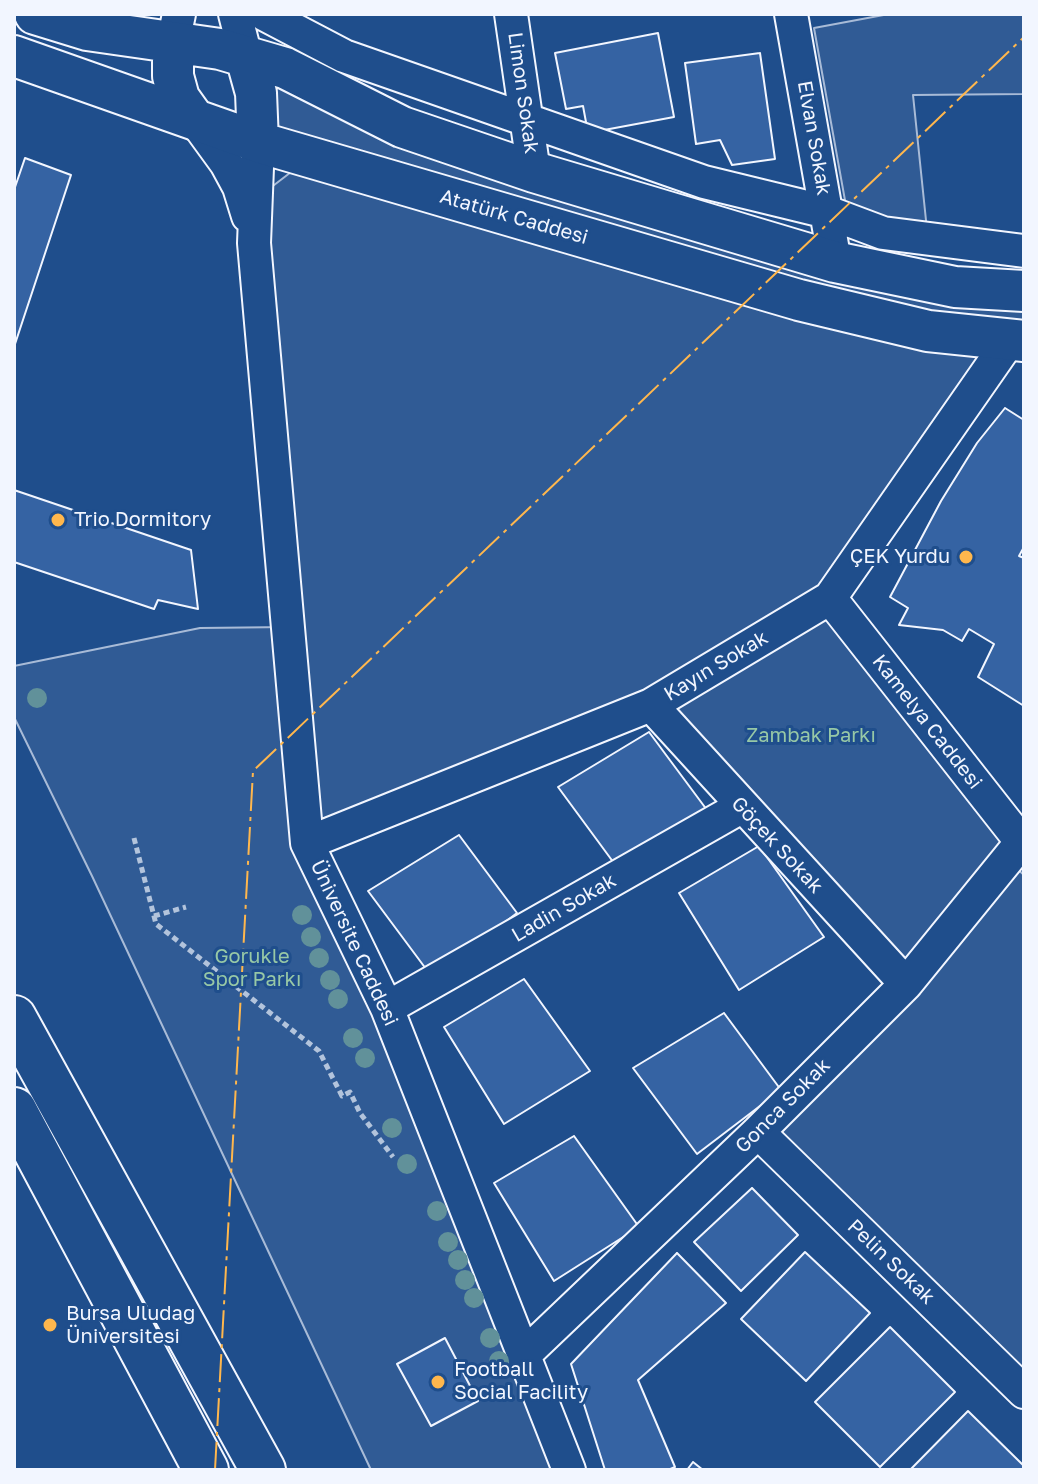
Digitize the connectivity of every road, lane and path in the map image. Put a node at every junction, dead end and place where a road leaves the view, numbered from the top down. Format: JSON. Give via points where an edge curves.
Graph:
{"nodes":[{"id":1,"x":35,"y":14,"type":"edge"},
{"id":2,"x":235,"y":14,"type":"edge"},
{"id":3,"x":264,"y":14,"type":"edge"},
{"id":4,"x":511,"y":14,"type":"edge"},
{"id":5,"x":796,"y":15,"type":"edge"},
{"id":6,"x":176,"y":28,"type":"edge"},
{"id":7,"x":14,"y":56,"type":"edge"},
{"id":8,"x":246,"y":57,"type":"junction"},
{"id":9,"x":194,"y":119,"type":"junction"},
{"id":10,"x":529,"y":119,"type":"junction"},
{"id":11,"x":258,"y":142,"type":"junction"},
{"id":12,"x":534,"y":172,"type":"junction"},
{"id":13,"x":827,"y":212,"type":"junction"},
{"id":14,"x":254,"y":243,"type":"junction"},
{"id":15,"x":1024,"y":251,"type":"edge"},
{"id":16,"x":835,"y":262,"type":"junction"},
{"id":17,"x":1024,"y":291,"type":"edge"},
{"id":18,"x":1016,"y":341,"type":"edge"},
{"id":19,"x":830,"y":598,"type":"junction"},
{"id":20,"x":651,"y":705,"type":"junction"},
{"id":21,"x":741,"y":807,"type":"junction"},
{"id":22,"x":134,"y":838,"type":"dead end"},
{"id":23,"x":1023,"y":842,"type":"edge"},
{"id":24,"x":307,"y":843,"type":"junction"},
{"id":25,"x":186,"y":907,"type":"dead end"},
{"id":26,"x":154,"y":916,"type":"junction"},
{"id":27,"x":906,"y":984,"type":"junction"},
{"id":28,"x":387,"y":1008,"type":"junction"},
{"id":29,"x":14,"y":1018,"type":"edge"},
{"id":30,"x":14,"y":1110,"type":"edge"},
{"id":31,"x":758,"y":1132,"type":"junction"},
{"id":32,"x":393,"y":1157,"type":"dead end"},
{"id":33,"x":523,"y":1356,"type":"junction"},
{"id":34,"x":1024,"y":1392,"type":"edge"},
{"id":35,"x":206,"y":1470,"type":"edge"},
{"id":36,"x":263,"y":1470,"type":"edge"},
{"id":37,"x":569,"y":1470,"type":"edge"}],
"edges":[{"from":1,"to":6,"type":"main road","via":[[87,30]]},
{"from":2,"to":8,"type":"street"},
{"from":3,"to":10,"type":"street","via":[[344,56]]},
{"from":4,"to":10,"type":"street","name":"Limon Sokak"},
{"from":5,"to":13,"type":"street","name":"Elvan Sokak"},
{"from":6,"to":8,"type":"main road"},
{"from":6,"to":9,"type":"main road","via":[[173,76],[179,98]]},
{"from":7,"to":9,"type":"main road","name":"Atatürk Caddesi"},
{"from":8,"to":11,"type":"main road","via":[[256,93]]},
{"from":8,"to":12,"type":"main road","via":[[285,68],[402,127]]},
{"from":9,"to":11,"type":"main road","name":"Atatürk Caddesi"},
{"from":9,"to":14,"type":"street","via":[[239,187]]},
{"from":10,"to":12,"type":"street","name":"Limon Sokak"},
{"from":10,"to":13,"type":"street","via":[[704,182]]},
{"from":11,"to":14,"type":"street"},
{"from":11,"to":18,"type":"main road","name":"Atatürk Caddesi","via":[[799,300],[928,331]]},
{"from":12,"to":16,"type":"main road"},
{"from":13,"to":15,"type":"street","via":[[883,233]]},
{"from":13,"to":16,"type":"street","name":"Elvan Sokak"},
{"from":14,"to":24,"type":"street","name":"Üniversite Caddesi"},
{"from":16,"to":17,"type":"main road","via":[[955,287]]},
{"from":18,"to":19,"type":"street","name":"Kayın Sokak"},
{"from":19,"to":20,"type":"street","name":"Kayın Sokak"},
{"from":19,"to":23,"type":"street","name":"Kamelya Caddesi"},
{"from":20,"to":21,"type":"street","name":"Göçek Sokak"},
{"from":20,"to":24,"type":"street","name":"Kayın Sokak"},
{"from":21,"to":27,"type":"street","name":"Göçek Sokak"},
{"from":21,"to":28,"type":"street","name":"Ladin Sokak"},
{"from":22,"to":26,"type":"path"},
{"from":23,"to":27,"type":"street","name":"Gonca Sokak"},
{"from":24,"to":28,"type":"street","name":"Üniversite Caddesi"},
{"from":25,"to":26,"type":"path"},
{"from":26,"to":32,"type":"path","via":[[156,924],[319,1051],[342,1096],[350,1092]]},
{"from":27,"to":31,"type":"street","name":"Gonca Sokak"},
{"from":28,"to":33,"type":"street","name":"Üniversite Caddesi"},
{"from":29,"to":36,"type":"highway"},
{"from":30,"to":35,"type":"highway"},
{"from":31,"to":33,"type":"street","name":"Gonca Sokak"},
{"from":31,"to":34,"type":"street","name":"Pelin Sokak"},
{"from":33,"to":37,"type":"street","name":"Üniversite Caddesi"}]}
